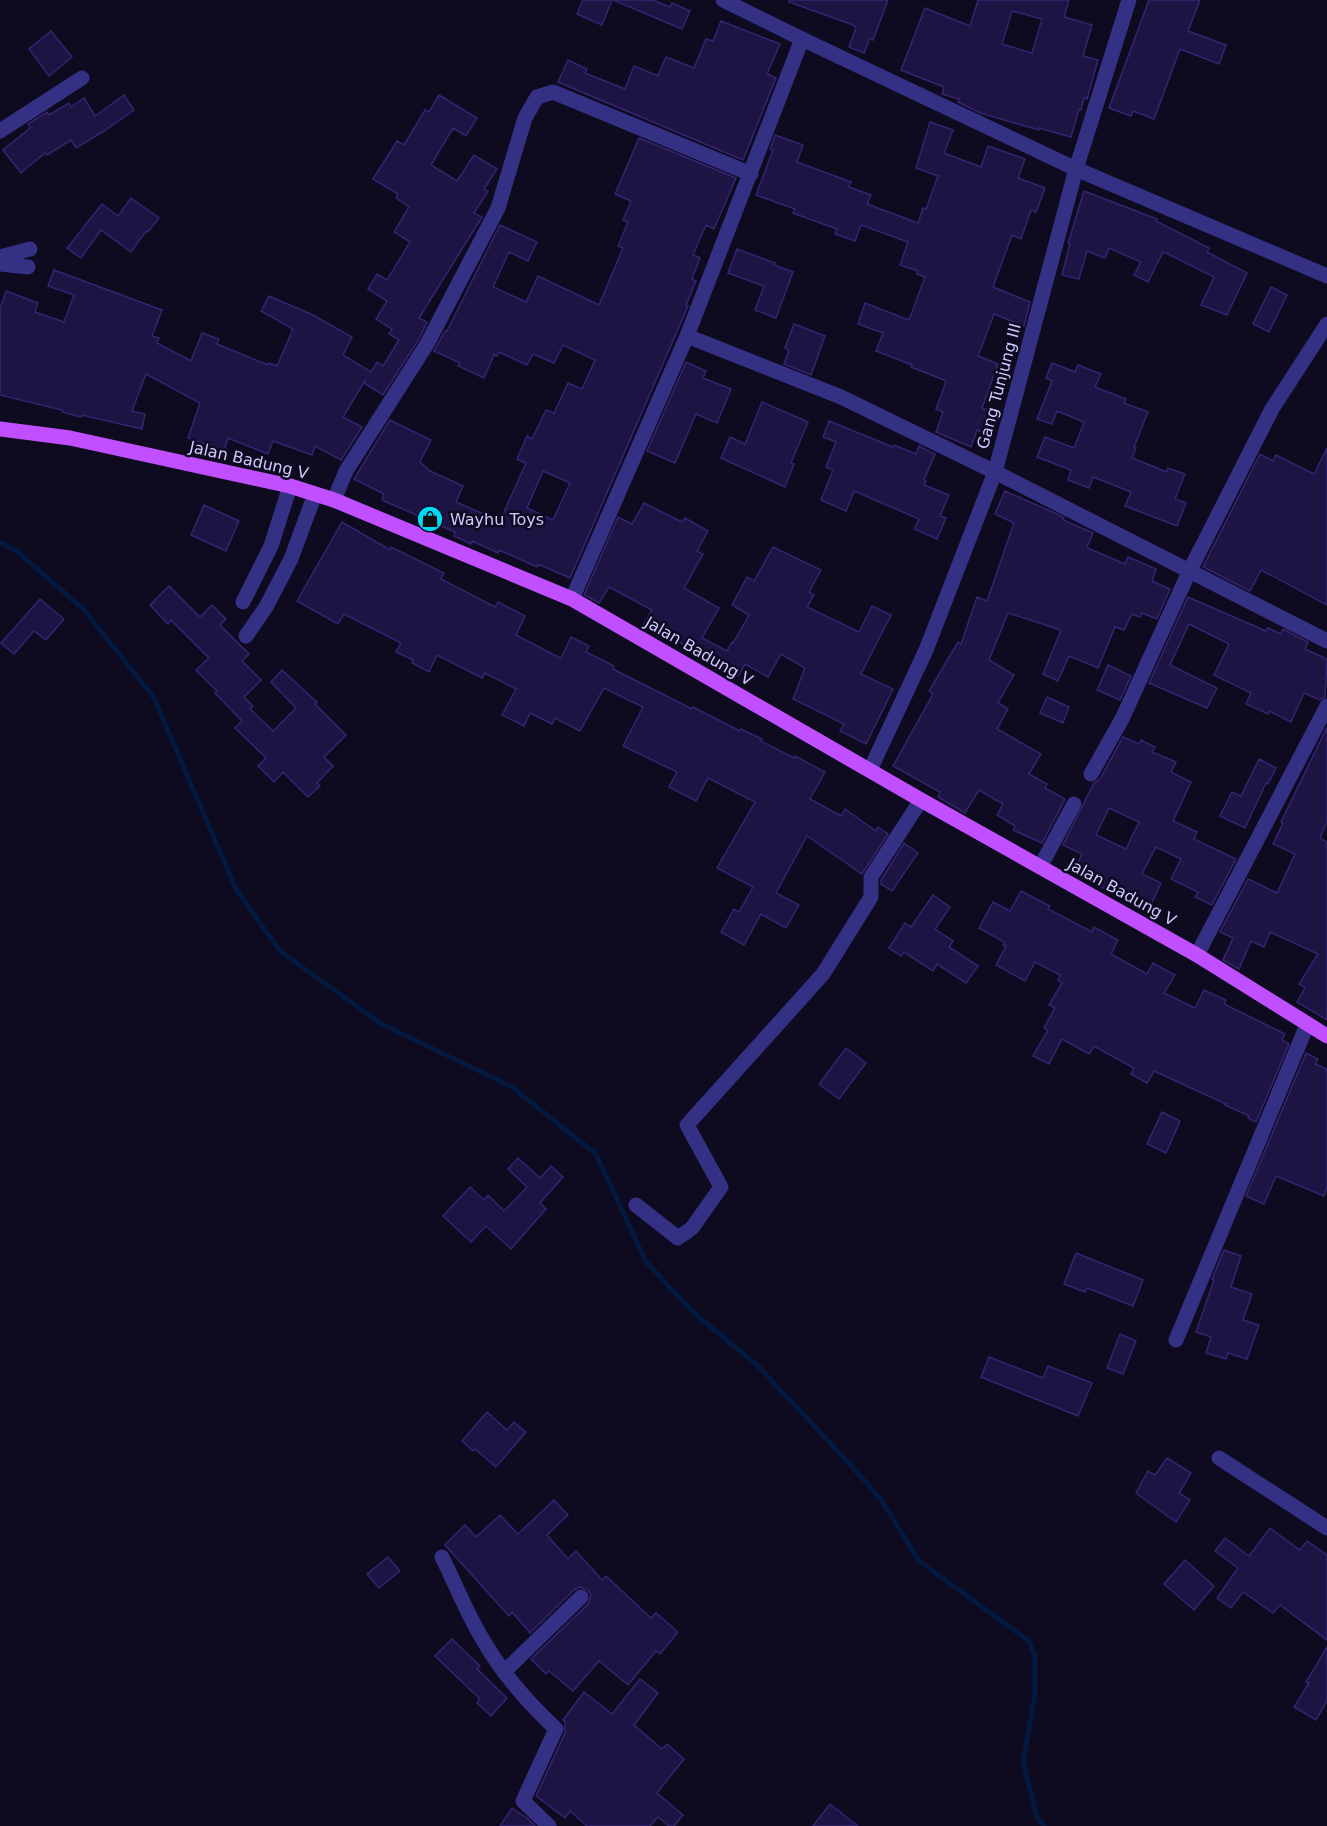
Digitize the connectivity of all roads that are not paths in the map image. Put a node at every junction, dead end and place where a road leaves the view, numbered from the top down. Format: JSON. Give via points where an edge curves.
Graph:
{"nodes":[{"id":1,"x":723,"y":0,"type":"edge"},
{"id":2,"x":1129,"y":0,"type":"edge"},
{"id":3,"x":802,"y":39,"type":"junction"},
{"id":4,"x":82,"y":78,"type":"dead end"},
{"id":5,"x":0,"y":131,"type":"edge"},
{"id":6,"x":1076,"y":169,"type":"junction"},
{"id":7,"x":751,"y":174,"type":"junction"},
{"id":8,"x":30,"y":249,"type":"dead end"},
{"id":9,"x":0,"y":257,"type":"edge"},
{"id":10,"x":0,"y":264,"type":"edge"},
{"id":11,"x":28,"y":267,"type":"dead end"},
{"id":12,"x":1327,"y":276,"type":"edge"},
{"id":13,"x":1327,"y":324,"type":"edge"},
{"id":14,"x":687,"y":336,"type":"junction"},
{"id":15,"x":0,"y":429,"type":"edge"},
{"id":16,"x":995,"y":472,"type":"junction"},
{"id":17,"x":290,"y":486,"type":"junction"},
{"id":18,"x":315,"y":494,"type":"junction"},
{"id":19,"x":334,"y":500,"type":"junction"},
{"id":20,"x":1189,"y":572,"type":"junction"},
{"id":21,"x":572,"y":599,"type":"junction"},
{"id":22,"x":243,"y":602,"type":"dead end"},
{"id":23,"x":246,"y":636,"type":"dead end"},
{"id":24,"x":1327,"y":641,"type":"edge"},
{"id":25,"x":1327,"y":706,"type":"edge"},
{"id":26,"x":870,"y":770,"type":"junction"},
{"id":27,"x":1092,"y":774,"type":"dead end"},
{"id":28,"x":921,"y":800,"type":"junction"},
{"id":29,"x":1074,"y":804,"type":"dead end"},
{"id":30,"x":1040,"y":867,"type":"junction"},
{"id":31,"x":1197,"y":955,"type":"junction"},
{"id":32,"x":1307,"y":1025,"type":"junction"},
{"id":33,"x":1327,"y":1036,"type":"edge"},
{"id":34,"x":636,"y":1205,"type":"dead end"},
{"id":35,"x":1176,"y":1340,"type":"dead end"},
{"id":36,"x":1219,"y":1458,"type":"dead end"},
{"id":37,"x":1327,"y":1528,"type":"edge"},
{"id":38,"x":442,"y":1557,"type":"dead end"},
{"id":39,"x":581,"y":1597,"type":"dead end"},
{"id":40,"x":504,"y":1672,"type":"junction"},
{"id":41,"x":549,"y":1826,"type":"edge"}],
"edges":[{"from":1,"to":3,"type":"street"},
{"from":2,"to":6,"type":"street","name":"Gang Tunjung III"},
{"from":3,"to":6,"type":"street"},
{"from":3,"to":7,"type":"street"},
{"from":4,"to":5,"type":"street"},
{"from":6,"to":12,"type":"street"},
{"from":6,"to":16,"type":"street","name":"Gang Tunjung III"},
{"from":7,"to":14,"type":"street"},
{"from":7,"to":19,"type":"street","via":[[553,93],[537,97],[525,118],[498,208],[427,344],[346,471]]},
{"from":8,"to":9,"type":"street"},
{"from":10,"to":11,"type":"street"},
{"from":13,"to":20,"type":"street","via":[[1272,409]]},
{"from":14,"to":16,"type":"street","via":[[841,398]]},
{"from":14,"to":21,"type":"street"},
{"from":15,"to":17,"type":"main road","name":"Jalan Badung V","via":[[70,438]]},
{"from":16,"to":20,"type":"street"},
{"from":16,"to":26,"type":"street","name":"Gang Tunjung III","via":[[926,650]]},
{"from":17,"to":18,"type":"main road","name":"Jalan Badung V"},
{"from":17,"to":22,"type":"street","via":[[271,546]]},
{"from":18,"to":19,"type":"main road","name":"Jalan Badung V"},
{"from":18,"to":23,"type":"street","via":[[291,559]]},
{"from":19,"to":21,"type":"main road","name":"Jalan Badung V"},
{"from":20,"to":24,"type":"street"},
{"from":20,"to":27,"type":"street","via":[[1122,719]]},
{"from":21,"to":26,"type":"main road","name":"Jalan Badung V"},
{"from":25,"to":31,"type":"street"},
{"from":26,"to":28,"type":"main road","name":"Jalan Badung V"},
{"from":28,"to":30,"type":"main road","name":"Jalan Badung V"},
{"from":28,"to":34,"type":"street","via":[[871,877],[871,897],[823,974],[687,1125],[721,1187],[693,1227],[678,1238]]},
{"from":29,"to":30,"type":"street"},
{"from":30,"to":31,"type":"main road","name":"Jalan Badung V"},
{"from":31,"to":32,"type":"main road","name":"Jalan Badung V"},
{"from":32,"to":33,"type":"main road","name":"Jalan Badung V"},
{"from":32,"to":35,"type":"street"},
{"from":36,"to":37,"type":"street"},
{"from":38,"to":40,"type":"street","via":[[482,1639]]},
{"from":39,"to":40,"type":"street"},
{"from":40,"to":41,"type":"street","via":[[556,1729],[524,1801]]}]}
